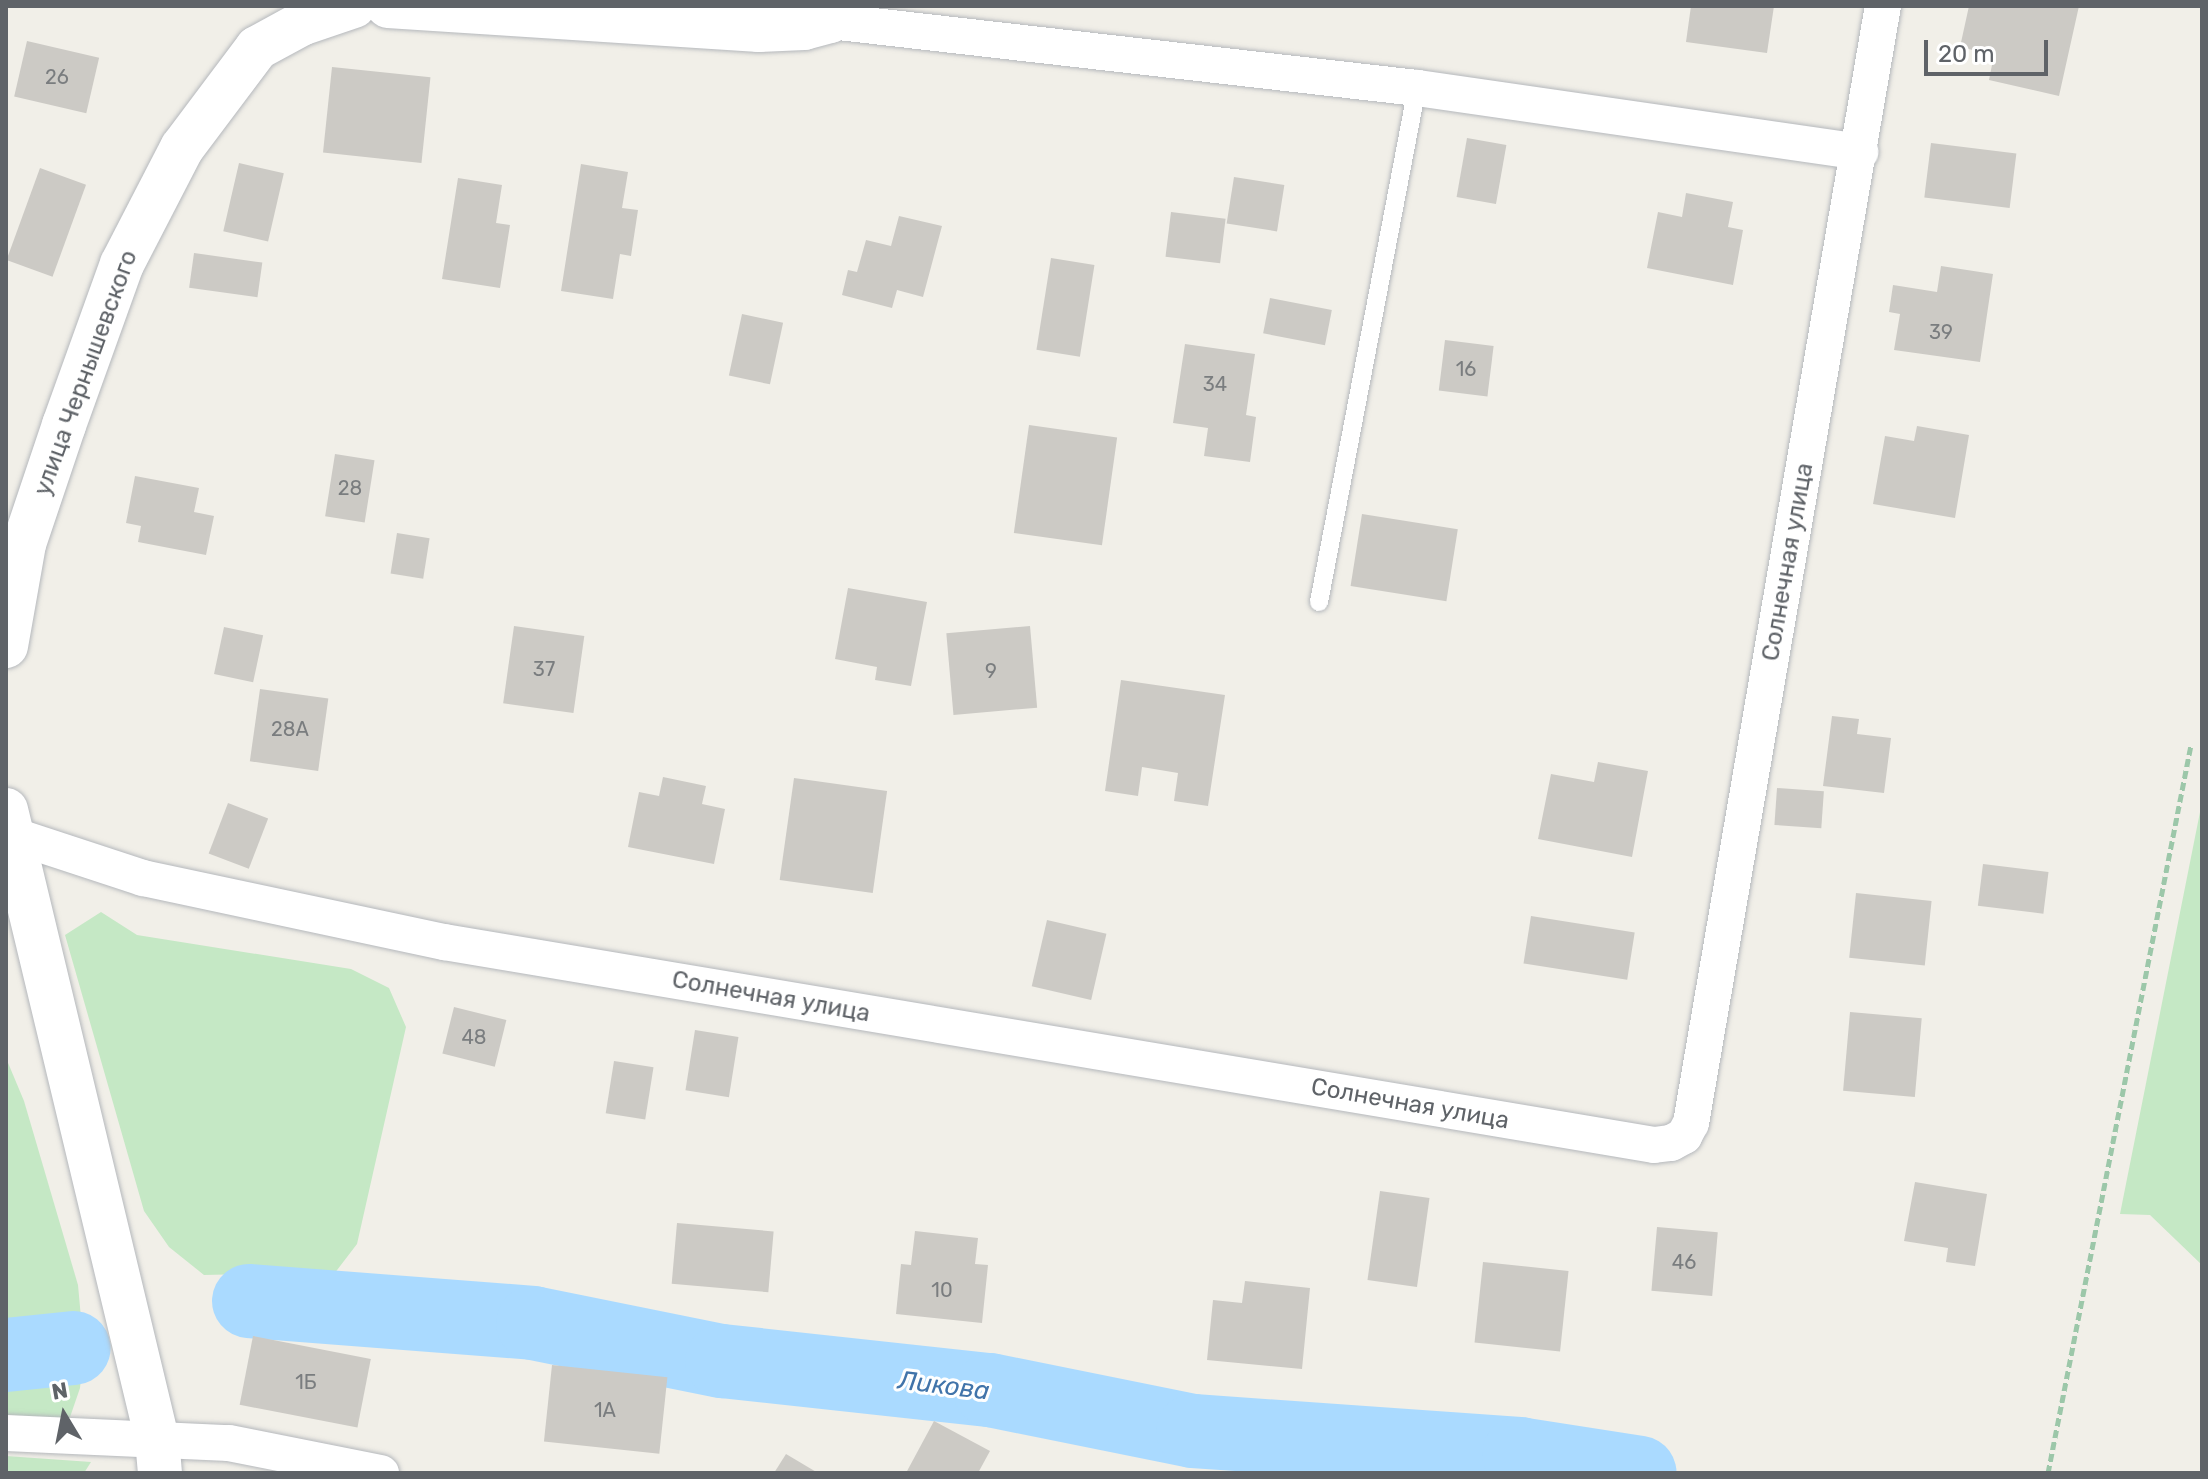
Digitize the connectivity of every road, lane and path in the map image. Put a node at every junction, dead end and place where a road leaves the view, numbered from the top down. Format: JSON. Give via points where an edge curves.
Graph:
{"nodes":[{"id":1,"x":354,"y":6,"type":"edge"},
{"id":2,"x":388,"y":6,"type":"edge"},
{"id":3,"x":1883,"y":6,"type":"edge"},
{"id":4,"x":841,"y":14,"type":"edge"},
{"id":5,"x":1417,"y":88,"type":"junction"},
{"id":6,"x":1860,"y":152,"type":"junction"},
{"id":7,"x":1319,"y":602,"type":"dead end"},
{"id":8,"x":6,"y":646,"type":"edge"},
{"id":9,"x":2191,"y":745,"type":"dead end"},
{"id":10,"x":8,"y":822,"type":"edge"},
{"id":11,"x":6,"y":1433,"type":"edge"},
{"id":12,"x":158,"y":1456,"type":"edge"},
{"id":13,"x":381,"y":1473,"type":"edge"},
{"id":14,"x":2048,"y":1473,"type":"edge"}],
"edges":[{"from":1,"to":8,"type":"street","name":"улица Чернышевского","via":[[301,24],[257,48],[182,148],[122,264],[64,425],[24,544]]},
{"from":2,"to":4,"type":"street","via":[[759,30]]},
{"from":3,"to":6,"type":"street","name":"Солнечная улица"},
{"from":4,"to":5,"type":"street"},
{"from":5,"to":6,"type":"street"},
{"from":5,"to":7,"type":"lane"},
{"from":6,"to":10,"type":"street","name":"Солнечная улица","via":[[1691,1123],[1684,1136],[1671,1143],[1654,1145],[444,942],[143,878]]},
{"from":9,"to":14,"type":"path"},
{"from":10,"to":12,"type":"street"},
{"from":11,"to":12,"type":"street"},
{"from":12,"to":13,"type":"street","via":[[307,1455]]}]}
